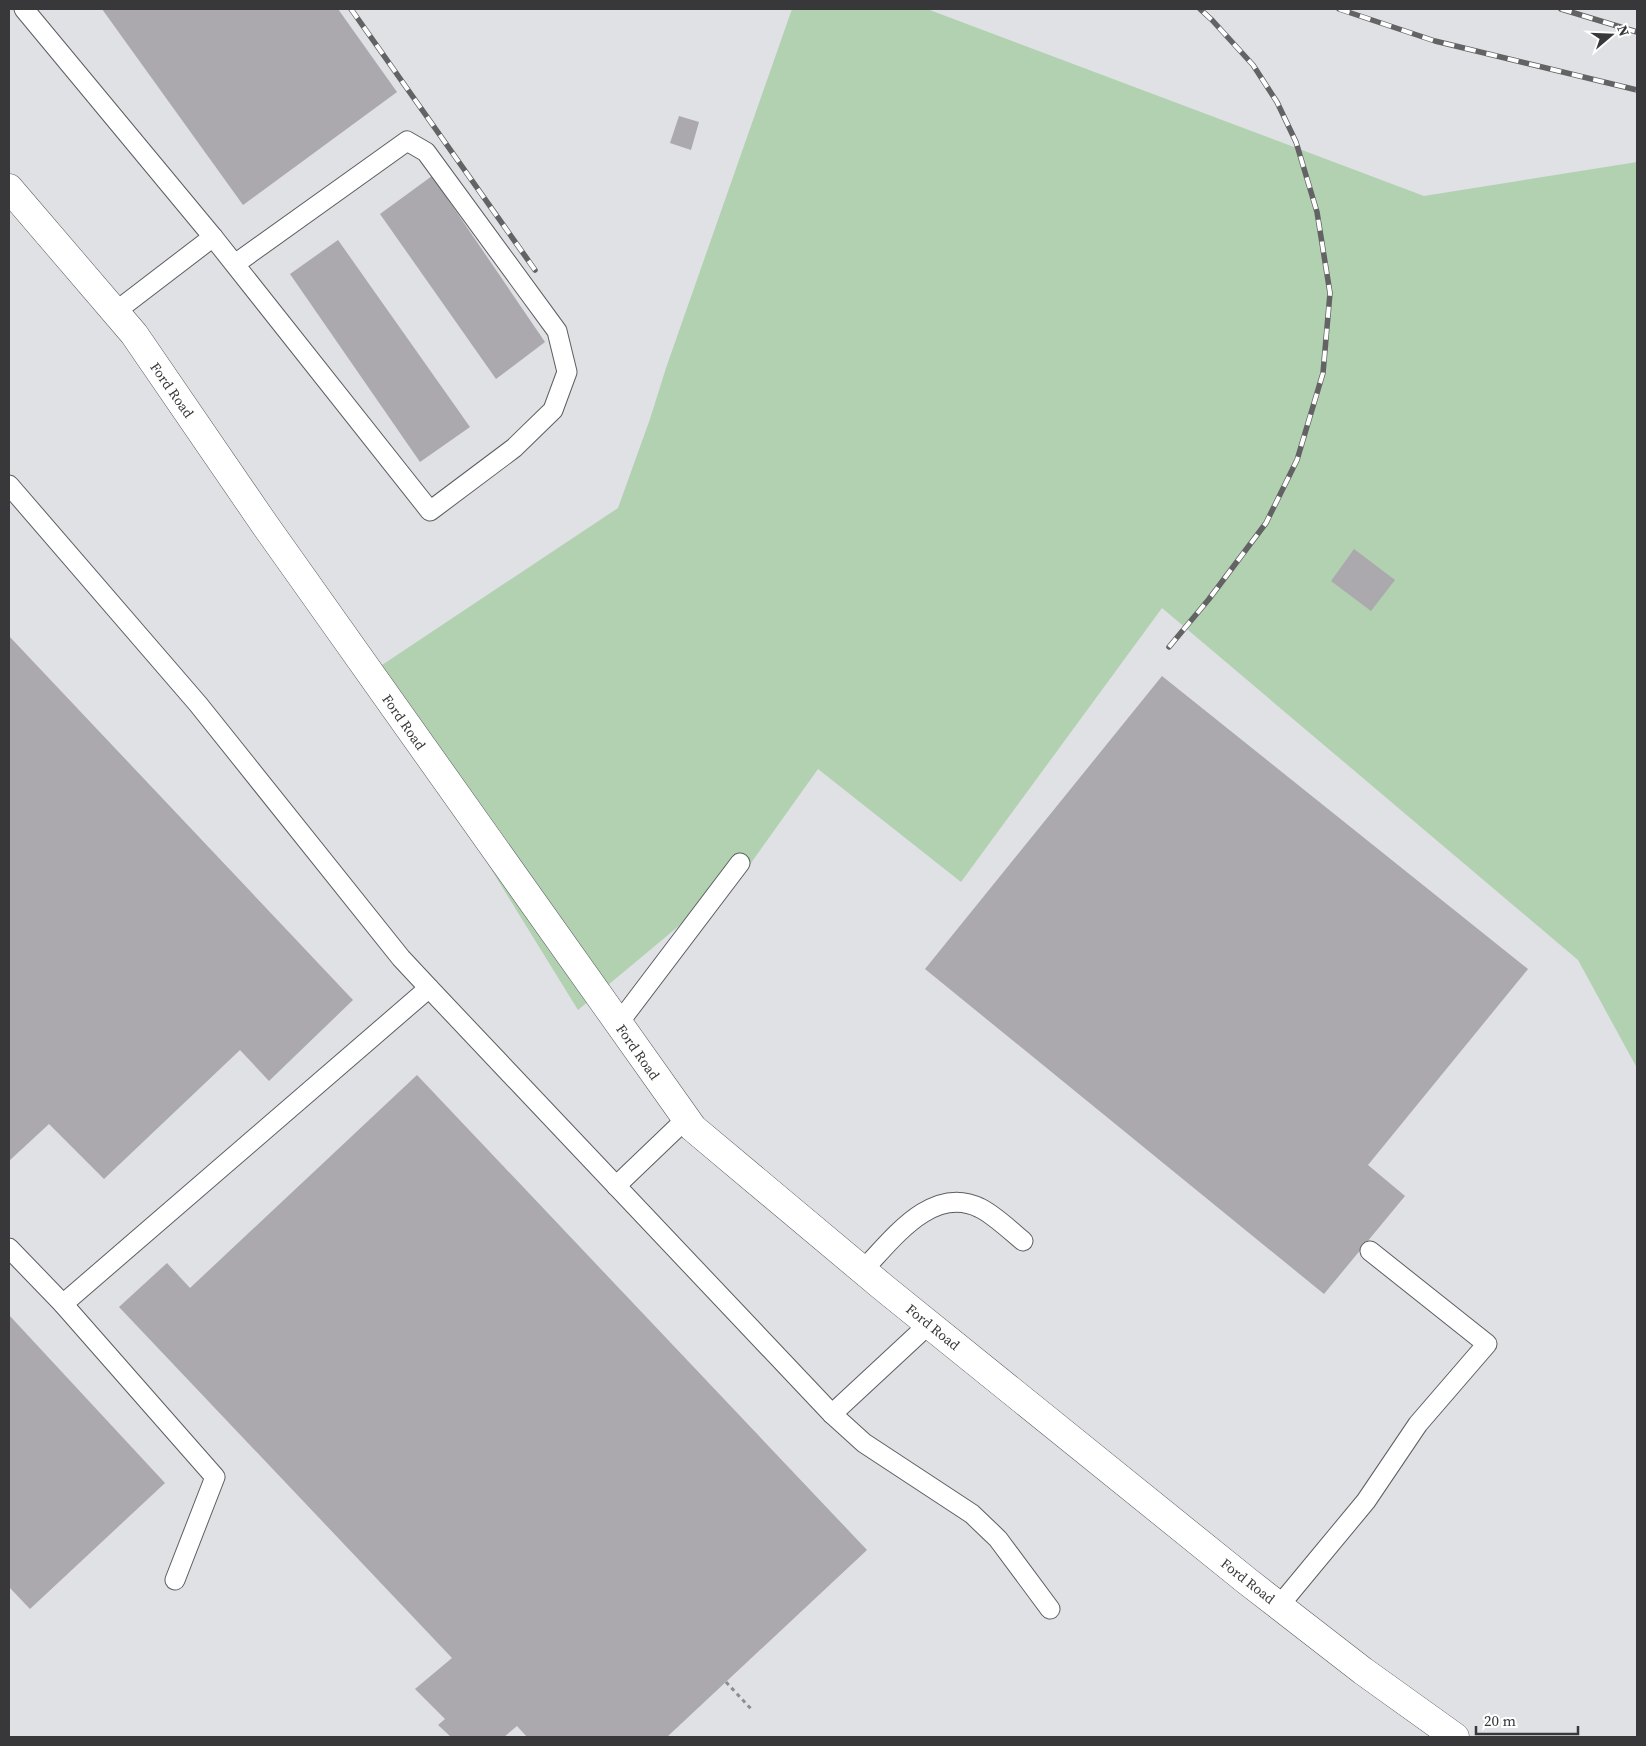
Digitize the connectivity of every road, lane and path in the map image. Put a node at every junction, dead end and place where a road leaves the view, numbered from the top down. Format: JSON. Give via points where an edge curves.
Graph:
{"nodes":[{"id":1,"x":24,"y":9,"type":"edge"},
{"id":2,"x":9,"y":188,"type":"edge"},
{"id":3,"x":214,"y":237,"type":"junction"},
{"id":4,"x":235,"y":264,"type":"junction"},
{"id":5,"x":115,"y":312,"type":"junction"},
{"id":6,"x":9,"y":485,"type":"edge"},
{"id":7,"x":740,"y":863,"type":"dead end"},
{"id":8,"x":429,"y":988,"type":"junction"},
{"id":9,"x":618,"y":1024,"type":"junction"},
{"id":10,"x":686,"y":1119,"type":"junction"},
{"id":11,"x":616,"y":1186,"type":"junction"},
{"id":12,"x":1023,"y":1241,"type":"dead end"},
{"id":13,"x":9,"y":1248,"type":"edge"},
{"id":14,"x":1370,"y":1250,"type":"dead end"},
{"id":15,"x":863,"y":1270,"type":"junction"},
{"id":16,"x":63,"y":1304,"type":"junction"},
{"id":17,"x":929,"y":1324,"type":"junction"},
{"id":18,"x":832,"y":1414,"type":"junction"},
{"id":19,"x":175,"y":1580,"type":"dead end"},
{"id":20,"x":1279,"y":1606,"type":"junction"},
{"id":21,"x":1050,"y":1609,"type":"dead end"},
{"id":22,"x":726,"y":1682,"type":"dead end"},
{"id":23,"x":753,"y":1711,"type":"dead end"},
{"id":24,"x":1456,"y":1737,"type":"edge"}],
"edges":[{"from":1,"to":3,"type":"lane"},
{"from":2,"to":5,"type":"street","name":"Ford Road"},
{"from":3,"to":4,"type":"lane"},
{"from":3,"to":5,"type":"lane"},
{"from":4,"to":4,"type":"lane","via":[[430,511],[514,448],[553,410],[567,372],[557,331],[426,152],[407,141]]},
{"from":5,"to":9,"type":"street","name":"Ford Road","via":[[134,334]]},
{"from":6,"to":8,"type":"lane","via":[[198,704]]},
{"from":7,"to":9,"type":"lane"},
{"from":8,"to":11,"type":"lane"},
{"from":8,"to":16,"type":"lane"},
{"from":9,"to":10,"type":"street","name":"Ford Road"},
{"from":10,"to":11,"type":"lane"},
{"from":10,"to":15,"type":"street","name":"Ford Road"},
{"from":11,"to":18,"type":"lane"},
{"from":12,"to":15,"type":"lane","via":[[981,1208],[962,1202],[939,1204],[908,1223]]},
{"from":13,"to":16,"type":"lane"},
{"from":14,"to":20,"type":"lane","via":[[1487,1344],[1418,1424],[1366,1501]]},
{"from":15,"to":17,"type":"street","name":"Ford Road"},
{"from":16,"to":19,"type":"lane","via":[[215,1477]]},
{"from":17,"to":18,"type":"lane"},
{"from":17,"to":20,"type":"street","name":"Ford Road"},
{"from":18,"to":21,"type":"lane","via":[[864,1443],[972,1514],[998,1539]]},
{"from":20,"to":24,"type":"street","name":"Ford Road"},
{"from":22,"to":23,"type":"path"}]}
